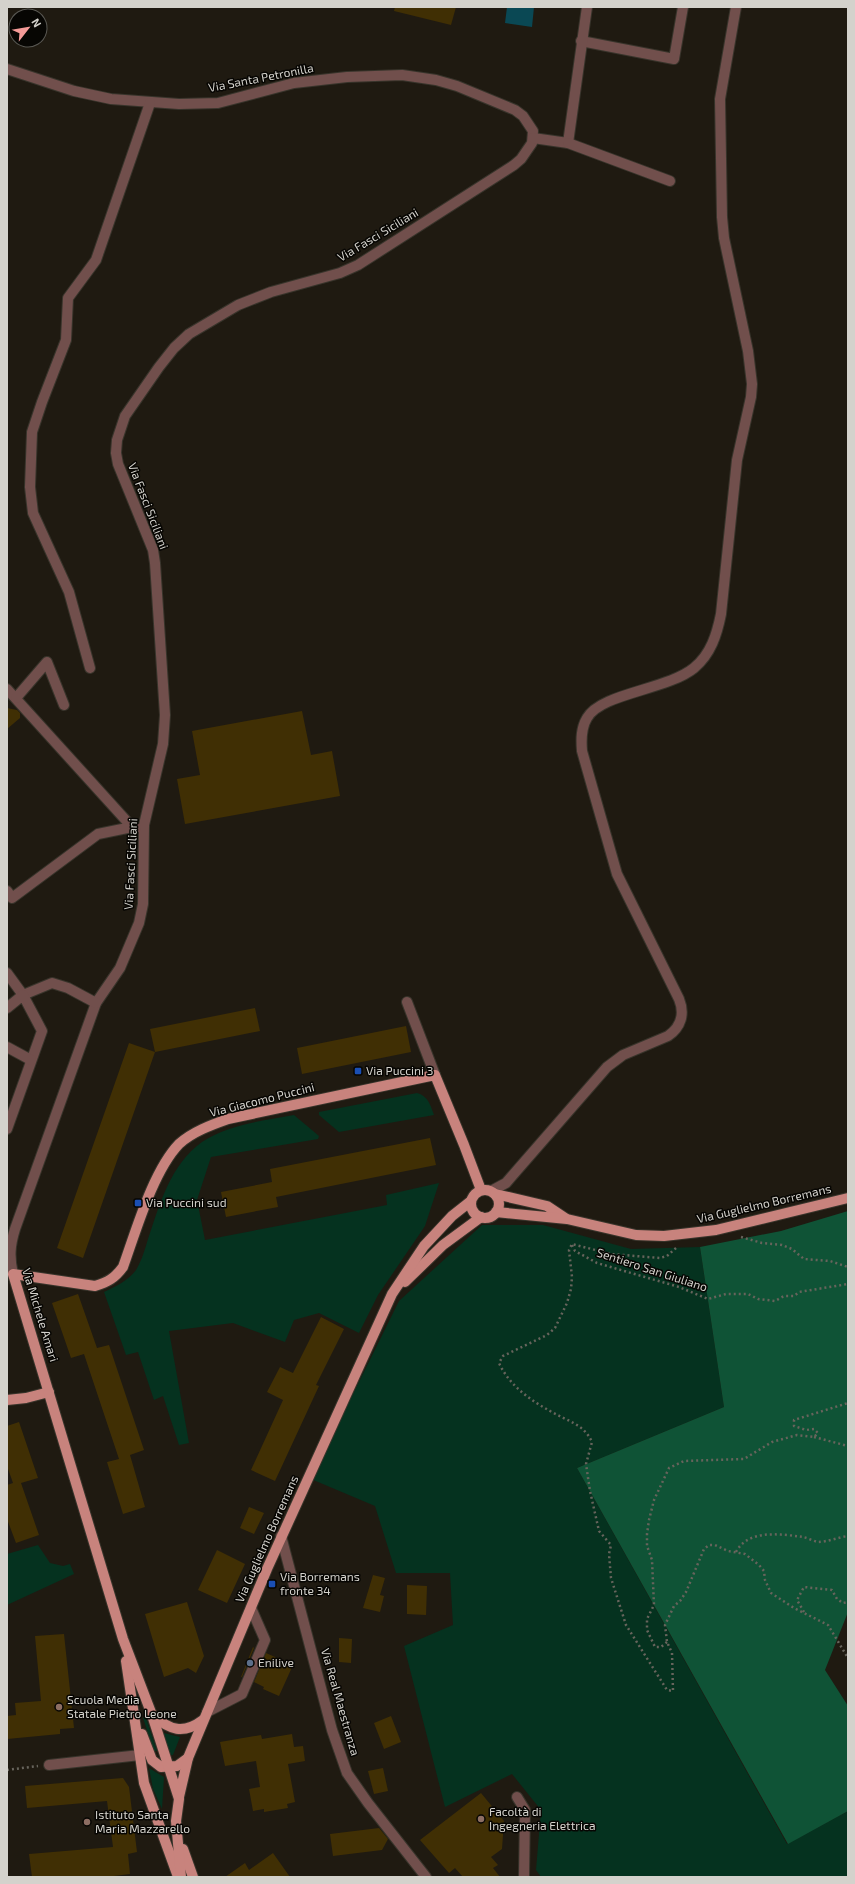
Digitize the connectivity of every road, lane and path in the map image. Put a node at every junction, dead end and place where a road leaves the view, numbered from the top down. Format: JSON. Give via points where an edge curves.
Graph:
{"nodes":[{"id":1,"x":587,"y":7,"type":"edge"},
{"id":2,"x":683,"y":7,"type":"edge"},
{"id":3,"x":736,"y":7,"type":"edge"},
{"id":4,"x":581,"y":41,"type":"junction"},
{"id":5,"x":7,"y":69,"type":"edge"},
{"id":6,"x":150,"y":103,"type":"junction"},
{"id":7,"x":533,"y":135,"type":"junction"},
{"id":8,"x":568,"y":143,"type":"junction"},
{"id":9,"x":670,"y":181,"type":"dead end"},
{"id":10,"x":90,"y":668,"type":"dead end"},
{"id":11,"x":7,"y":688,"type":"edge"},
{"id":12,"x":16,"y":698,"type":"junction"},
{"id":13,"x":64,"y":705,"type":"dead end"},
{"id":14,"x":132,"y":827,"type":"junction"},
{"id":15,"x":144,"y":830,"type":"junction"},
{"id":16,"x":7,"y":891,"type":"edge"},
{"id":17,"x":7,"y":973,"type":"edge"},
{"id":18,"x":23,"y":995,"type":"junction"},
{"id":19,"x":408,"y":1002,"type":"dead end"},
{"id":20,"x":96,"y":1003,"type":"junction"},
{"id":21,"x":7,"y":1008,"type":"edge"},
{"id":22,"x":7,"y":1047,"type":"edge"},
{"id":23,"x":31,"y":1060,"type":"junction"},
{"id":24,"x":435,"y":1075,"type":"junction"},
{"id":25,"x":7,"y":1129,"type":"edge"},
{"id":26,"x":481,"y":1190,"type":"junction"},
{"id":27,"x":493,"y":1193,"type":"junction"},
{"id":28,"x":848,"y":1198,"type":"edge"},
{"id":29,"x":471,"y":1200,"type":"junction"},
{"id":30,"x":496,"y":1212,"type":"junction"},
{"id":31,"x":481,"y":1217,"type":"junction"},
{"id":32,"x":567,"y":1219,"type":"junction"},
{"id":33,"x":677,"y":1235,"type":"junction"},
{"id":34,"x":738,"y":1236,"type":"dead end"},
{"id":35,"x":572,"y":1244,"type":"junction"},
{"id":36,"x":848,"y":1267,"type":"edge"},
{"id":37,"x":10,"y":1272,"type":"edge"},
{"id":38,"x":848,"y":1284,"type":"edge"},
{"id":39,"x":392,"y":1294,"type":"junction"},
{"id":40,"x":49,"y":1392,"type":"junction"},
{"id":41,"x":7,"y":1400,"type":"edge"},
{"id":42,"x":848,"y":1403,"type":"edge"},
{"id":43,"x":814,"y":1437,"type":"junction"},
{"id":44,"x":848,"y":1446,"type":"edge"},
{"id":45,"x":281,"y":1536,"type":"junction"},
{"id":46,"x":848,"y":1536,"type":"edge"},
{"id":47,"x":736,"y":1552,"type":"junction"},
{"id":48,"x":848,"y":1602,"type":"edge"},
{"id":49,"x":250,"y":1608,"type":"junction"},
{"id":50,"x":805,"y":1614,"type":"junction"},
{"id":51,"x":123,"y":1639,"type":"junction"},
{"id":52,"x":667,"y":1642,"type":"junction"},
{"id":53,"x":848,"y":1658,"type":"edge"},
{"id":54,"x":152,"y":1715,"type":"junction"},
{"id":55,"x":205,"y":1716,"type":"junction"},
{"id":56,"x":136,"y":1719,"type":"junction"},
{"id":57,"x":140,"y":1755,"type":"junction"},
{"id":58,"x":188,"y":1758,"type":"junction"},
{"id":59,"x":49,"y":1765,"type":"joint"},
{"id":60,"x":168,"y":1768,"type":"junction"},
{"id":61,"x":7,"y":1770,"type":"edge"},
{"id":62,"x":517,"y":1797,"type":"dead end"},
{"id":63,"x":179,"y":1799,"type":"junction"},
{"id":64,"x":177,"y":1832,"type":"junction"},
{"id":65,"x":180,"y":1877,"type":"edge"},
{"id":66,"x":193,"y":1877,"type":"edge"},
{"id":67,"x":426,"y":1877,"type":"edge"},
{"id":68,"x":524,"y":1877,"type":"edge"}],
"edges":[{"from":1,"to":4,"type":"street"},
{"from":2,"to":4,"type":"street","via":[[674,59]]},
{"from":3,"to":27,"type":"street","via":[[720,99],[722,217],[724,238],[748,350],[752,384],[737,460],[721,614],[717,631],[705,656],[695,667],[666,683],[602,704],[583,725],[581,738],[582,751],[617,874],[679,999],[682,1014],[678,1026],[668,1036],[623,1056],[607,1067],[506,1183]]},
{"from":4,"to":8,"type":"street"},
{"from":5,"to":6,"type":"street","name":"Via Santa Petronilla","via":[[74,91],[111,99]]},
{"from":6,"to":7,"type":"street","name":"Via Santa Petronilla","via":[[218,103],[302,81],[402,75],[457,86],[516,110],[523,116]]},
{"from":6,"to":10,"type":"street","via":[[96,260],[68,298],[66,340],[32,432],[30,487],[33,513],[68,592]]},
{"from":7,"to":8,"type":"street"},
{"from":7,"to":15,"type":"street","name":"Via Fasci Siciliani","via":[[529,150],[514,165],[358,265],[340,273],[270,292],[238,306],[189,334],[174,348],[125,416],[117,440],[118,464],[150,543],[155,563],[165,715],[163,744]]},
{"from":8,"to":9,"type":"street"},
{"from":11,"to":12,"type":"street"},
{"from":12,"to":13,"type":"street","via":[[47,662]]},
{"from":12,"to":14,"type":"street"},
{"from":14,"to":15,"type":"street"},
{"from":14,"to":16,"type":"street","via":[[98,834],[12,898]]},
{"from":15,"to":20,"type":"street","name":"Via Fasci Siciliani","via":[[143,904],[139,923],[120,968]]},
{"from":17,"to":18,"type":"street"},
{"from":18,"to":20,"type":"street","via":[[52,982]]},
{"from":18,"to":21,"type":"street"},
{"from":18,"to":23,"type":"street","via":[[42,1031]]},
{"from":19,"to":24,"type":"street"},
{"from":20,"to":37,"type":"street","name":"Via Michele Amari","via":[[10,1244]]},
{"from":22,"to":23,"type":"street"},
{"from":23,"to":25,"type":"street"},
{"from":24,"to":26,"type":"main road"},
{"from":24,"to":37,"type":"main road","name":"Via Giacomo Puccini","via":[[228,1119],[212,1124],[180,1143],[158,1175],[123,1267],[107,1283],[95,1286]]},
{"from":26,"to":27,"type":"main road"},
{"from":26,"to":29,"type":"main road"},
{"from":27,"to":30,"type":"main road","via":[[499,1204]]},
{"from":27,"to":32,"type":"main road","via":[[547,1206]]},
{"from":28,"to":33,"type":"main road","name":"Via Guglielmo Borremans","via":[[716,1230]]},
{"from":29,"to":31,"type":"main road","via":[[473,1210]]},
{"from":29,"to":39,"type":"main road","via":[[424,1246]]},
{"from":30,"to":31,"type":"main road","via":[[486,1218]]},
{"from":30,"to":32,"type":"main road"},
{"from":31,"to":39,"type":"main road","via":[[443,1245]]},
{"from":32,"to":33,"type":"main road","name":"Via Guglielmo Borremans","via":[[636,1235]]},
{"from":33,"to":35,"type":"path","via":[[677,1246],[660,1258],[611,1254]]},
{"from":34,"to":36,"type":"path","via":[[762,1243],[782,1245],[804,1259],[830,1261]]},
{"from":35,"to":38,"type":"path","name":"Sentiero San Giuliano","via":[[575,1251],[597,1262],[679,1287],[708,1299],[726,1294],[748,1294],[758,1299],[775,1301],[800,1292]]},
{"from":35,"to":52,"type":"path","via":[[569,1250],[572,1277],[568,1303],[555,1328],[547,1336],[503,1356],[499,1363],[503,1374],[513,1385],[539,1405],[587,1432],[592,1442],[586,1464],[590,1491],[599,1531],[611,1545],[611,1578],[626,1625],[668,1690],[673,1691],[672,1653]]},
{"from":37,"to":40,"type":"main road","name":"Via Michele Amari"},
{"from":39,"to":45,"type":"main road","name":"Via Guglielmo Borremans"},
{"from":40,"to":41,"type":"main road"},
{"from":40,"to":51,"type":"main road","name":"Via Michele Amari"},
{"from":42,"to":43,"type":"path","via":[[794,1420],[794,1426],[806,1430],[814,1429],[818,1433]]},
{"from":43,"to":44,"type":"path"},
{"from":43,"to":52,"type":"path","via":[[797,1435],[772,1442],[744,1459],[684,1461],[669,1468],[654,1500],[647,1546],[652,1560],[654,1605],[647,1620],[647,1630],[655,1647],[661,1647]]},
{"from":45,"to":49,"type":"main road","name":"Via Guglielmo Borremans"},
{"from":45,"to":67,"type":"street","name":"Via Real Maestranza","via":[[332,1730],[347,1773]]},
{"from":46,"to":47,"type":"path","via":[[817,1542],[804,1538],[762,1535],[748,1539]]},
{"from":47,"to":50,"type":"path","via":[[745,1554],[759,1565],[764,1571],[771,1592]]},
{"from":47,"to":52,"type":"path","via":[[715,1545],[709,1545],[704,1549],[686,1592],[674,1606],[665,1624]]},
{"from":48,"to":50,"type":"path","via":[[843,1603],[837,1599],[832,1590],[804,1588],[797,1600]]},
{"from":49,"to":55,"type":"main road","name":"Via Guglielmo Borremans"},
{"from":49,"to":55,"type":"street","via":[[265,1640],[242,1694]]},
{"from":50,"to":53,"type":"path","via":[[828,1625]]},
{"from":51,"to":54,"type":"main road"},
{"from":51,"to":56,"type":"main road"},
{"from":54,"to":55,"type":"main road","via":[[165,1724],[180,1729],[193,1728]]},
{"from":54,"to":60,"type":"main road"},
{"from":55,"to":58,"type":"main road","name":"Via Guglielmo Borremans"},
{"from":56,"to":57,"type":"main road"},
{"from":56,"to":60,"type":"main road","via":[[152,1760],[161,1767]]},
{"from":57,"to":59,"type":"street"},
{"from":57,"to":65,"type":"main road","via":[[150,1802]]},
{"from":58,"to":60,"type":"main road","via":[[177,1766]]},
{"from":58,"to":63,"type":"main road","name":"Via Guglielmo Borremans"},
{"from":59,"to":61,"type":"path"},
{"from":60,"to":63,"type":"main road"},
{"from":62,"to":68,"type":"street","via":[[525,1810]]},
{"from":63,"to":64,"type":"main road"},
{"from":64,"to":65,"type":"main road"},
{"from":64,"to":66,"type":"main road"}]}
